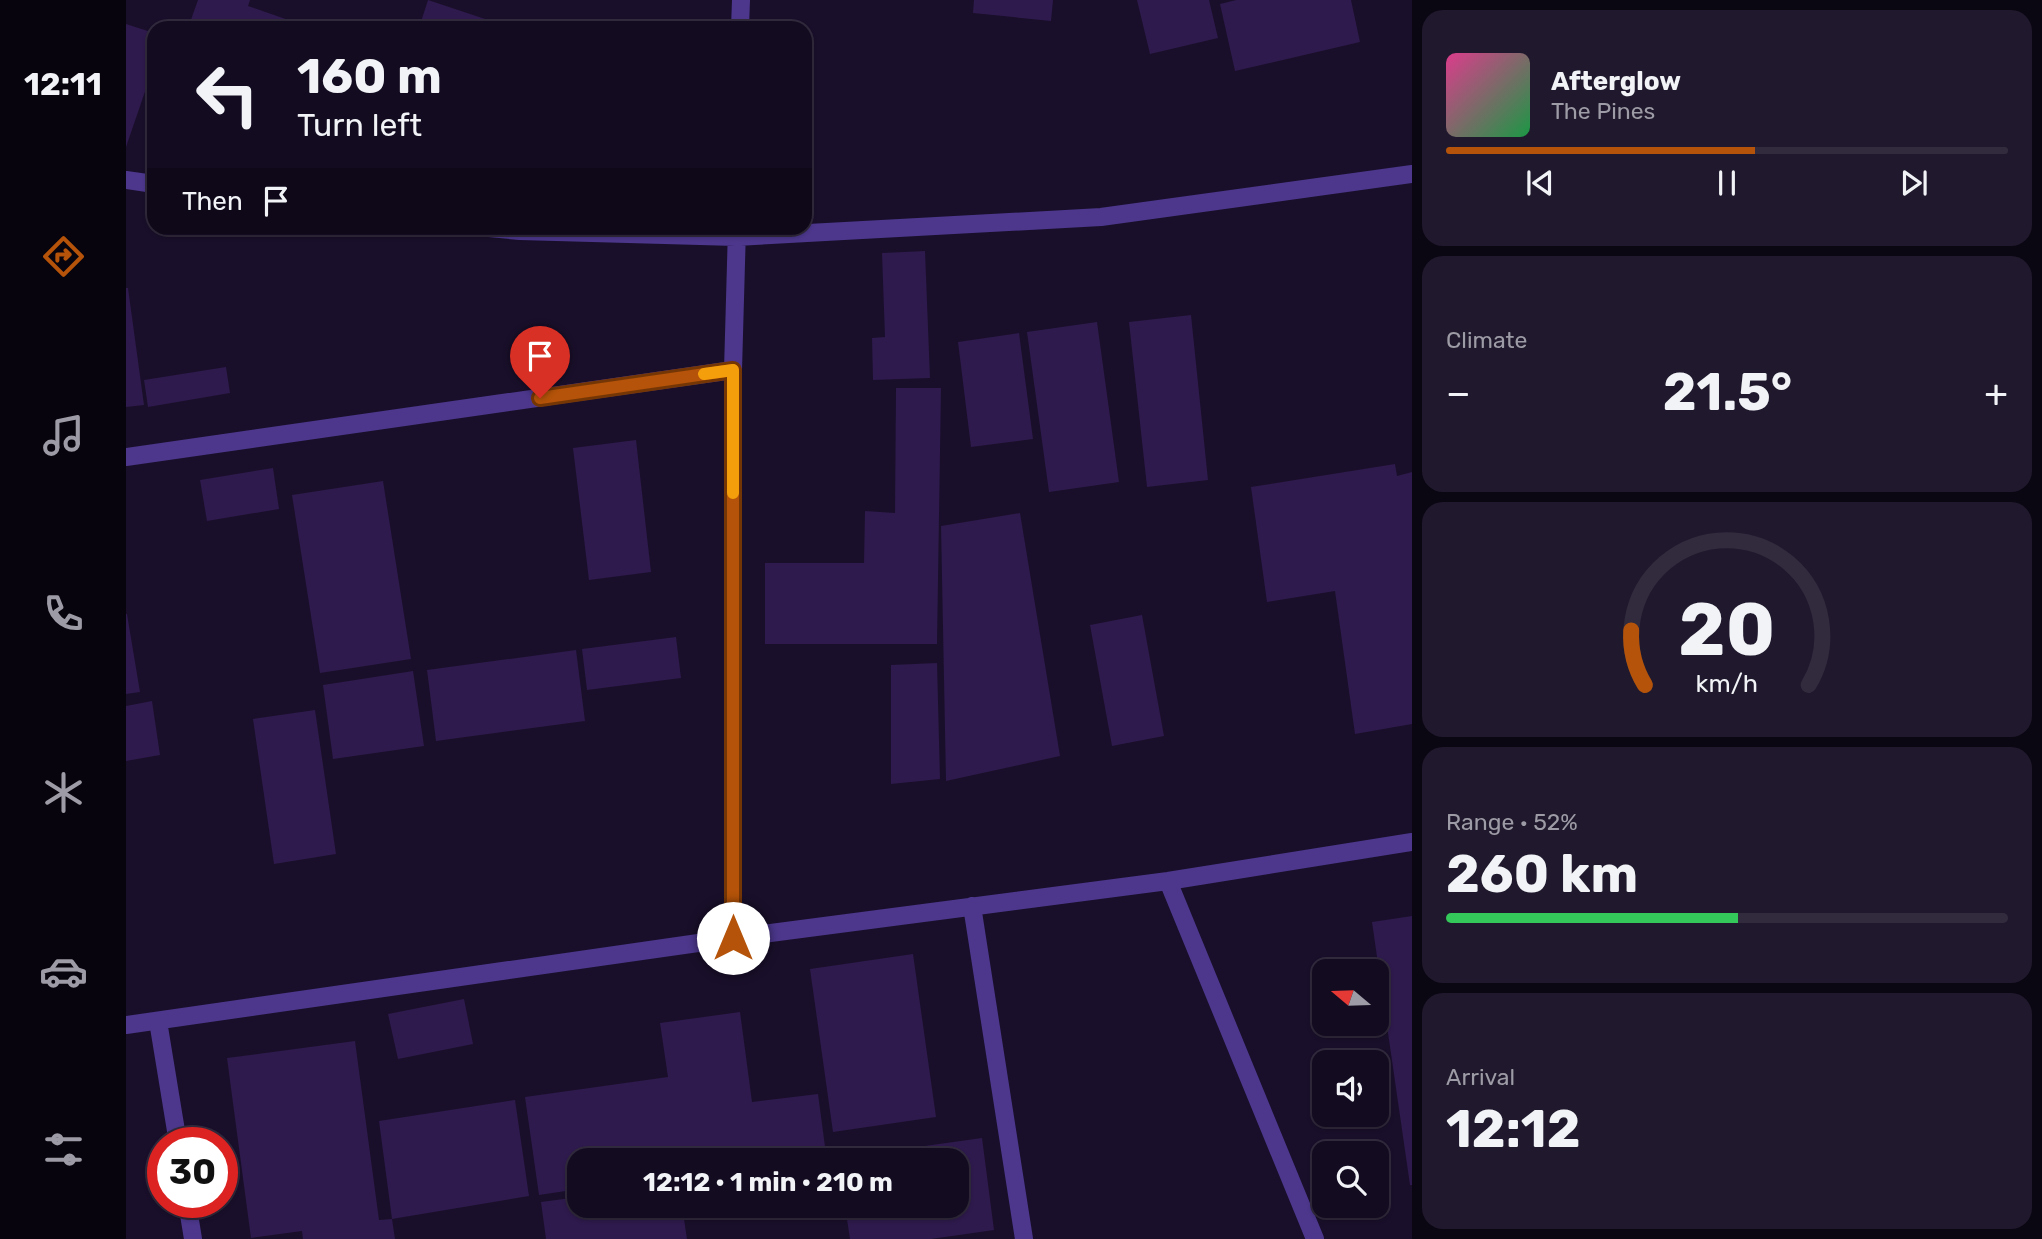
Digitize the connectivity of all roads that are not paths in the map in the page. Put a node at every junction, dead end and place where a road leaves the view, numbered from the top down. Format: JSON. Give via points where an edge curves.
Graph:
{"nodes":[{"id":1,"x":741,"y":0,"type":"edge"},
{"id":2,"x":740,"y":21,"type":"edge"},
{"id":3,"x":1412,"y":174,"type":"edge"},
{"id":4,"x":126,"y":180,"type":"edge"},
{"id":5,"x":147,"y":183,"type":"edge"},
{"id":6,"x":812,"y":229,"type":"edge"},
{"id":7,"x":736,"y":235,"type":"edge"},
{"id":8,"x":733,"y":370,"type":"junction"},
{"id":9,"x":126,"y":457,"type":"edge"},
{"id":10,"x":1412,"y":842,"type":"edge"},
{"id":11,"x":1168,"y":881,"type":"junction"},
{"id":12,"x":972,"y":906,"type":"junction"},
{"id":13,"x":733,"y":938,"type":"junction"},
{"id":14,"x":158,"y":1020,"type":"junction"},
{"id":15,"x":126,"y":1025,"type":"edge"},
{"id":16,"x":175,"y":1127,"type":"edge"},
{"id":17,"x":190,"y":1218,"type":"edge"},
{"id":18,"x":193,"y":1239,"type":"edge"},
{"id":19,"x":1024,"y":1239,"type":"edge"},
{"id":20,"x":1315,"y":1239,"type":"edge"}],
"edges":[{"from":1,"to":2,"type":"street"},
{"from":3,"to":6,"type":"street","via":[[1101,218]]},
{"from":4,"to":5,"type":"street"},
{"from":7,"to":8,"type":"street"},
{"from":8,"to":9,"type":"street"},
{"from":8,"to":13,"type":"street"},
{"from":10,"to":11,"type":"street"},
{"from":11,"to":12,"type":"street"},
{"from":11,"to":20,"type":"street"},
{"from":12,"to":13,"type":"street"},
{"from":12,"to":19,"type":"street"},
{"from":13,"to":14,"type":"street"},
{"from":14,"to":15,"type":"street"},
{"from":14,"to":16,"type":"street"},
{"from":17,"to":18,"type":"street"}]}
